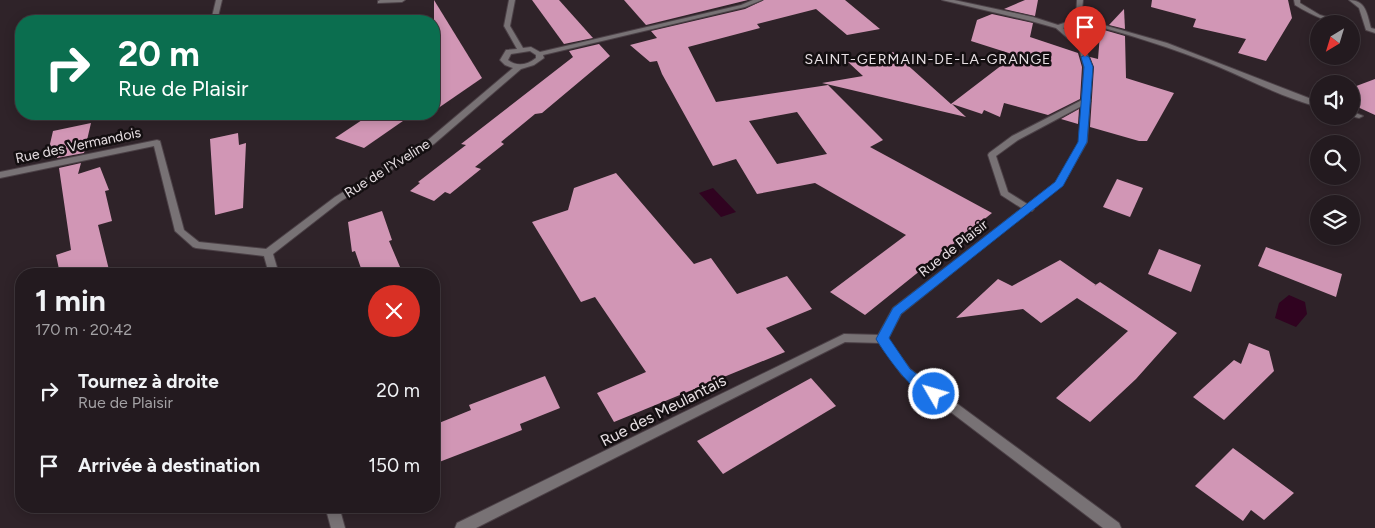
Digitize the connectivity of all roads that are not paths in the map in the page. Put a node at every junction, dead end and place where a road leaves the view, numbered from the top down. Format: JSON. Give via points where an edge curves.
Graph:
{"nodes":[{"id":1,"x":219,"y":0,"type":"edge"},
{"id":2,"x":402,"y":0,"type":"edge"},
{"id":3,"x":512,"y":0,"type":"edge"},
{"id":4,"x":759,"y":0,"type":"edge"},
{"id":5,"x":944,"y":0,"type":"edge"},
{"id":6,"x":1080,"y":0,"type":"edge"},
{"id":7,"x":1297,"y":0,"type":"edge"},
{"id":8,"x":1352,"y":0,"type":"edge"},
{"id":9,"x":380,"y":2,"type":"dead end"},
{"id":10,"x":215,"y":15,"type":"edge"},
{"id":11,"x":1316,"y":15,"type":"edge"},
{"id":12,"x":1078,"y":20,"type":"junction"},
{"id":13,"x":1058,"y":28,"type":"junction"},
{"id":14,"x":1371,"y":30,"type":"edge"},
{"id":15,"x":520,"y":48,"type":"junction"},
{"id":16,"x":539,"y":54,"type":"junction"},
{"id":17,"x":520,"y":66,"type":"junction"},
{"id":18,"x":1087,"y":101,"type":"junction"},
{"id":19,"x":1310,"y":102,"type":"edge"},
{"id":20,"x":0,"y":175,"type":"edge"},
{"id":21,"x":1029,"y":209,"type":"junction"},
{"id":22,"x":268,"y":253,"type":"junction"},
{"id":23,"x":272,"y":268,"type":"edge"},
{"id":24,"x":882,"y":339,"type":"junction"},
{"id":25,"x":334,"y":513,"type":"edge"},
{"id":26,"x":338,"y":528,"type":"edge"},
{"id":27,"x":462,"y":528,"type":"edge"},
{"id":28,"x":1114,"y":528,"type":"edge"}],
"edges":[{"from":1,"to":10,"type":"street"},
{"from":2,"to":9,"type":"street"},
{"from":3,"to":15,"type":"street","via":[[507,26]]},
{"from":4,"to":16,"type":"street"},
{"from":5,"to":13,"type":"street","name":"Rue de Plaisir","via":[[1010,12]]},
{"from":6,"to":12,"type":"street"},
{"from":7,"to":11,"type":"street","via":[[1297,4]]},
{"from":8,"to":14,"type":"street","via":[[1362,7]]},
{"from":12,"to":13,"type":"street"},
{"from":12,"to":19,"type":"street","via":[[1126,30],[1209,59]]},
{"from":13,"to":18,"type":"street","name":"Rue de Plaisir","via":[[1082,47],[1088,67]]},
{"from":15,"to":16,"type":"street"},
{"from":15,"to":17,"type":"street","via":[[509,52],[504,60],[510,65]]},
{"from":16,"to":17,"type":"street","name":"Rue de l'Yveline","via":[[537,61]]},
{"from":17,"to":22,"type":"street","name":"Rue de l'Yveline","via":[[431,142],[338,199]]},
{"from":18,"to":21,"type":"street","name":"Rue de Plaisir","via":[[1083,142],[1059,184]]},
{"from":18,"to":21,"type":"street","via":[[1015,138],[992,155],[1004,193]]},
{"from":20,"to":22,"type":"street","name":"Rue des Vermandois","via":[[157,143],[180,232],[196,246]]},
{"from":21,"to":24,"type":"street","name":"Rue de Plaisir","via":[[897,311]]},
{"from":22,"to":23,"type":"street"},
{"from":24,"to":27,"type":"street","name":"Rue des Meulantais","via":[[844,338]]},
{"from":24,"to":28,"type":"street","via":[[906,372]]},
{"from":25,"to":26,"type":"street"}]}
